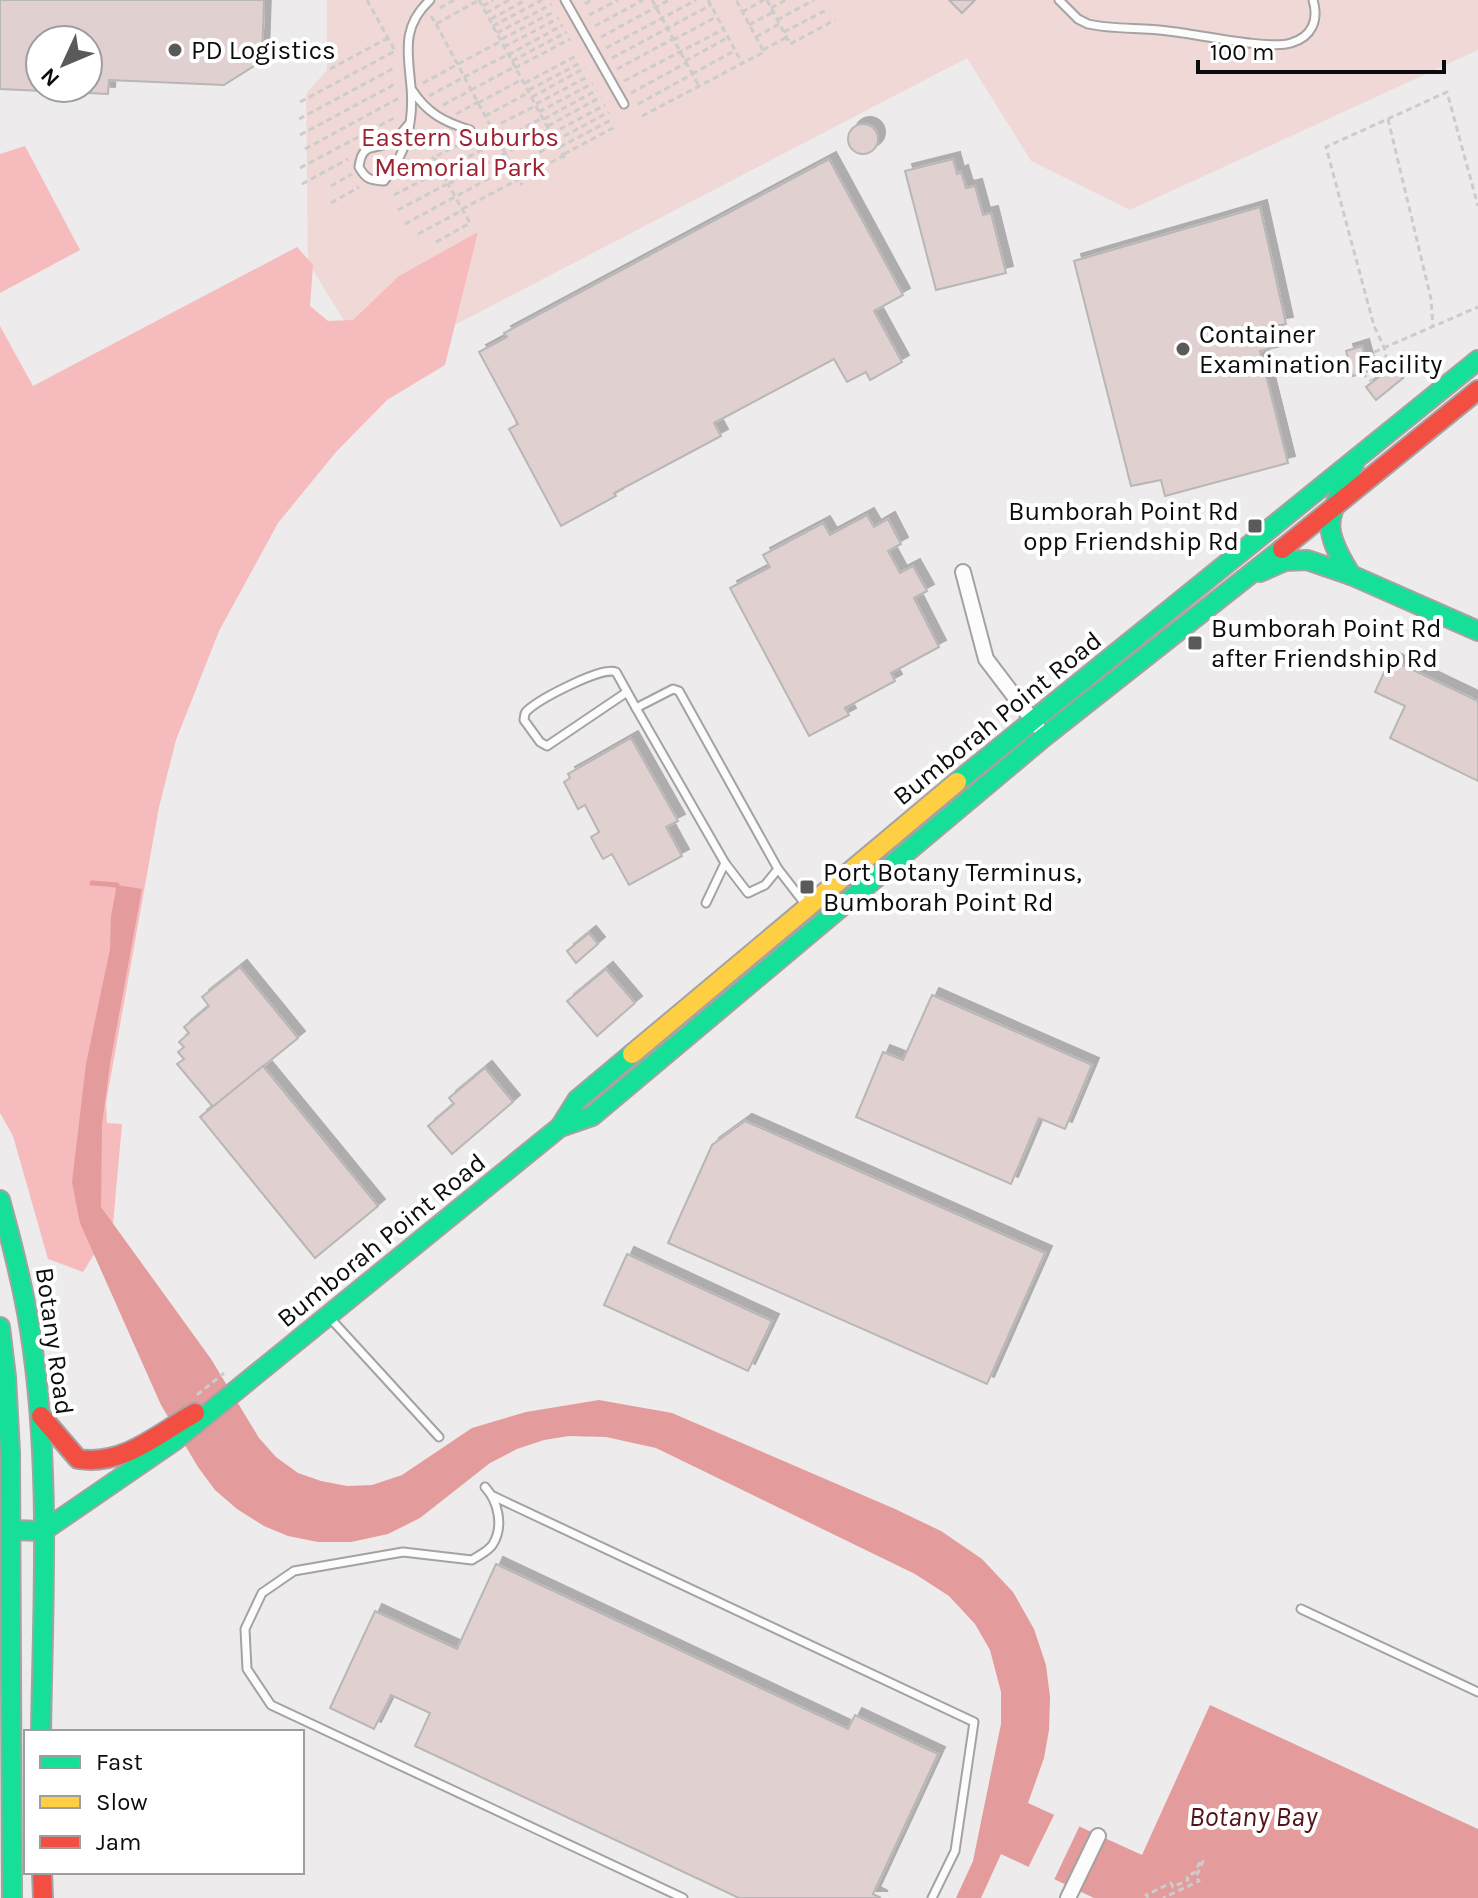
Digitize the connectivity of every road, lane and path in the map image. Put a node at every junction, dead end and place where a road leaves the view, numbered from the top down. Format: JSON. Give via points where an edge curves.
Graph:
{"nodes":[{"id":1,"x":367,"y":0,"type":"edge"},
{"id":2,"x":454,"y":0,"type":"edge"},
{"id":3,"x":479,"y":0,"type":"edge"},
{"id":4,"x":493,"y":0,"type":"edge"},
{"id":5,"x":509,"y":0,"type":"edge"},
{"id":6,"x":526,"y":0,"type":"edge"},
{"id":7,"x":542,"y":0,"type":"edge"},
{"id":8,"x":565,"y":0,"type":"edge"},
{"id":9,"x":591,"y":0,"type":"edge"},
{"id":10,"x":618,"y":0,"type":"edge"},
{"id":11,"x":643,"y":0,"type":"edge"},
{"id":12,"x":652,"y":0,"type":"edge"},
{"id":13,"x":669,"y":0,"type":"edge"},
{"id":14,"x":696,"y":0,"type":"edge"},
{"id":15,"x":708,"y":0,"type":"edge"},
{"id":16,"x":736,"y":0,"type":"edge"},
{"id":17,"x":766,"y":0,"type":"edge"},
{"id":18,"x":786,"y":0,"type":"edge"},
{"id":19,"x":814,"y":0,"type":"edge"},
{"id":20,"x":1059,"y":0,"type":"edge"},
{"id":21,"x":1313,"y":0,"type":"edge"},
{"id":22,"x":552,"y":4,"type":"dead end"},
{"id":23,"x":585,"y":4,"type":"dead end"},
{"id":24,"x":711,"y":5,"type":"junction"},
{"id":25,"x":482,"y":6,"type":"junction"},
{"id":26,"x":429,"y":7,"type":"edge"},
{"id":27,"x":656,"y":7,"type":"junction"},
{"id":28,"x":828,"y":9,"type":"dead end"},
{"id":29,"x":772,"y":10,"type":"junction"},
{"id":30,"x":555,"y":11,"type":"dead end"},
{"id":31,"x":742,"y":12,"type":"junction"},
{"id":32,"x":486,"y":13,"type":"junction"},
{"id":33,"x":589,"y":15,"type":"dead end"},
{"id":34,"x":717,"y":16,"type":"junction"},
{"id":35,"x":662,"y":17,"type":"junction"},
{"id":36,"x":559,"y":18,"type":"dead end"},
{"id":37,"x":489,"y":20,"type":"junction"},
{"id":38,"x":835,"y":20,"type":"dead end"},
{"id":39,"x":778,"y":22,"type":"junction"},
{"id":40,"x":436,"y":24,"type":"junction"},
{"id":41,"x":563,"y":25,"type":"dead end"},
{"id":42,"x":749,"y":25,"type":"junction"},
{"id":43,"x":493,"y":26,"type":"junction"},
{"id":44,"x":595,"y":26,"type":"dead end"},
{"id":45,"x":668,"y":29,"type":"junction"},
{"id":46,"x":724,"y":29,"type":"junction"},
{"id":47,"x":567,"y":32,"type":"dead end"},
{"id":48,"x":497,"y":33,"type":"junction"},
{"id":49,"x":785,"y":34,"type":"junction"},
{"id":50,"x":601,"y":37,"type":"dead end"},
{"id":51,"x":756,"y":37,"type":"junction"},
{"id":52,"x":388,"y":38,"type":"junction"},
{"id":53,"x":729,"y":38,"type":"junction"},
{"id":54,"x":570,"y":39,"type":"dead end"},
{"id":55,"x":673,"y":39,"type":"junction"},
{"id":56,"x":501,"y":41,"type":"junction"},
{"id":57,"x":504,"y":47,"type":"junction"},
{"id":58,"x":606,"y":48,"type":"dead end"},
{"id":59,"x":735,"y":50,"type":"junction"},
{"id":60,"x":763,"y":50,"type":"junction"},
{"id":61,"x":680,"y":51,"type":"junction"},
{"id":62,"x":508,"y":54,"type":"junction"},
{"id":63,"x":578,"y":55,"type":"dead end"},
{"id":64,"x":612,"y":58,"type":"dead end"},
{"id":65,"x":512,"y":61,"type":"junction"},
{"id":66,"x":582,"y":62,"type":"dead end"},
{"id":67,"x":686,"y":62,"type":"junction"},
{"id":68,"x":742,"y":63,"type":"junction"},
{"id":69,"x":457,"y":64,"type":"junction"},
{"id":70,"x":396,"y":67,"type":"dead end"},
{"id":71,"x":515,"y":67,"type":"junction"},
{"id":72,"x":585,"y":68,"type":"dead end"},
{"id":73,"x":330,"y":69,"type":"dead end"},
{"id":74,"x":617,"y":69,"type":"dead end"},
{"id":75,"x":692,"y":74,"type":"junction"},
{"id":76,"x":589,"y":76,"type":"dead end"},
{"id":77,"x":464,"y":77,"type":"junction"},
{"id":78,"x":624,"y":81,"type":"dead end"},
{"id":79,"x":523,"y":82,"type":"junction"},
{"id":80,"x":397,"y":83,"type":"dead end"},
{"id":81,"x":593,"y":83,"type":"dead end"},
{"id":82,"x":699,"y":86,"type":"junction"},
{"id":83,"x":415,"y":87,"type":"junction"},
{"id":84,"x":471,"y":90,"type":"junction"},
{"id":85,"x":597,"y":90,"type":"dead end"},
{"id":86,"x":631,"y":93,"type":"dead end"},
{"id":87,"x":529,"y":94,"type":"junction"},
{"id":88,"x":427,"y":97,"type":"dead end"},
{"id":89,"x":601,"y":97,"type":"dead end"},
{"id":90,"x":399,"y":98,"type":"dead end"},
{"id":91,"x":300,"y":102,"type":"dead end"},
{"id":92,"x":478,"y":103,"type":"junction"},
{"id":93,"x":624,"y":104,"type":"dead end"},
{"id":94,"x":638,"y":104,"type":"dead end"},
{"id":95,"x":535,"y":105,"type":"junction"},
{"id":96,"x":605,"y":105,"type":"dead end"},
{"id":97,"x":439,"y":107,"type":"dead end"},
{"id":98,"x":539,"y":112,"type":"junction"},
{"id":99,"x":609,"y":112,"type":"dead end"},
{"id":100,"x":453,"y":115,"type":"dead end"},
{"id":101,"x":485,"y":116,"type":"junction"},
{"id":102,"x":642,"y":116,"type":"dead end"},
{"id":103,"x":394,"y":118,"type":"dead end"},
{"id":104,"x":299,"y":119,"type":"dead end"},
{"id":105,"x":542,"y":119,"type":"junction"},
{"id":106,"x":613,"y":119,"type":"dead end"},
{"id":107,"x":1388,"y":119,"type":"junction"},
{"id":108,"x":410,"y":123,"type":"junction"},
{"id":109,"x":617,"y":126,"type":"dead end"},
{"id":110,"x":492,"y":128,"type":"junction"},
{"id":111,"x":549,"y":130,"type":"junction"},
{"id":112,"x":472,"y":134,"type":"joint"},
{"id":113,"x":300,"y":135,"type":"dead end"},
{"id":114,"x":432,"y":139,"type":"dead end"},
{"id":115,"x":498,"y":141,"type":"junction"},
{"id":116,"x":556,"y":144,"type":"junction"},
{"id":117,"x":305,"y":149,"type":"dead end"},
{"id":118,"x":414,"y":150,"type":"dead end"},
{"id":119,"x":505,"y":154,"type":"junction"},
{"id":120,"x":562,"y":156,"type":"junction"},
{"id":121,"x":434,"y":157,"type":"junction"},
{"id":122,"x":349,"y":159,"type":"dead end"},
{"id":123,"x":566,"y":161,"type":"dead end"},
{"id":124,"x":512,"y":167,"type":"junction"},
{"id":125,"x":300,"y":168,"type":"dead end"},
{"id":126,"x":441,"y":171,"type":"junction"},
{"id":127,"x":352,"y":174,"type":"dead end"},
{"id":128,"x":400,"y":175,"type":"dead end"},
{"id":129,"x":519,"y":179,"type":"junction"},
{"id":130,"x":302,"y":184,"type":"dead end"},
{"id":131,"x":364,"y":184,"type":"dead end"},
{"id":132,"x":448,"y":184,"type":"junction"},
{"id":133,"x":522,"y":185,"type":"dead end"},
{"id":134,"x":331,"y":186,"type":"dead end"},
{"id":135,"x":394,"y":195,"type":"dead end"},
{"id":136,"x":455,"y":197,"type":"junction"},
{"id":137,"x":331,"y":203,"type":"dead end"},
{"id":138,"x":1478,"y":206,"type":"edge"},
{"id":139,"x":398,"y":210,"type":"dead end"},
{"id":140,"x":462,"y":210,"type":"junction"},
{"id":141,"x":405,"y":224,"type":"dead end"},
{"id":142,"x":418,"y":234,"type":"dead end"},
{"id":143,"x":436,"y":242,"type":"dead end"},
{"id":144,"x":1478,"y":307,"type":"edge"},
{"id":145,"x":1433,"y":326,"type":"junction"},
{"id":146,"x":1384,"y":347,"type":"junction"},
{"id":147,"x":1365,"y":356,"type":"dead end"},
{"id":148,"x":1478,"y":360,"type":"edge"},
{"id":149,"x":1389,"y":370,"type":"dead end"},
{"id":150,"x":1362,"y":373,"type":"dead end"},
{"id":151,"x":1372,"y":382,"type":"dead end"},
{"id":152,"x":1478,"y":390,"type":"edge"},
{"id":153,"x":1354,"y":464,"type":"junction"},
{"id":154,"x":1335,"y":505,"type":"junction"},
{"id":155,"x":963,"y":572,"type":"dead end"},
{"id":156,"x":1351,"y":575,"type":"junction"},
{"id":157,"x":1246,"y":578,"type":"junction"},
{"id":158,"x":1478,"y":631,"type":"edge"},
{"id":159,"x":627,"y":692,"type":"junction"},
{"id":160,"x":636,"y":708,"type":"junction"},
{"id":161,"x":1033,"y":720,"type":"junction"},
{"id":162,"x":1045,"y":736,"type":"junction"},
{"id":163,"x":725,"y":863,"type":"junction"},
{"id":164,"x":778,"y":869,"type":"junction"},
{"id":165,"x":706,"y":903,"type":"dead end"},
{"id":166,"x":807,"y":906,"type":"junction"},
{"id":167,"x":751,"y":953,"type":"junction"},
{"id":168,"x":767,"y":971,"type":"junction"},
{"id":169,"x":560,"y":1127,"type":"junction"},
{"id":170,"x":0,"y":1200,"type":"edge"},
{"id":171,"x":329,"y":1317,"type":"junction"},
{"id":172,"x":0,"y":1327,"type":"edge"},
{"id":173,"x":41,"y":1416,"type":"junction"},
{"id":174,"x":172,"y":1434,"type":"junction"},
{"id":175,"x":439,"y":1437,"type":"dead end"},
{"id":176,"x":485,"y":1487,"type":"dead end"},
{"id":177,"x":493,"y":1496,"type":"junction"},
{"id":178,"x":11,"y":1530,"type":"junction"},
{"id":179,"x":43,"y":1531,"type":"junction"},
{"id":180,"x":1301,"y":1609,"type":"dead end"},
{"id":181,"x":1478,"y":1692,"type":"edge"},
{"id":182,"x":41,"y":1730,"type":"edge"},
{"id":183,"x":1098,"y":1836,"type":"dead end"},
{"id":184,"x":42,"y":1874,"type":"edge"},
{"id":185,"x":1070,"y":1895,"type":"edge"},
{"id":186,"x":12,"y":1898,"type":"edge"},
{"id":187,"x":43,"y":1898,"type":"edge"},
{"id":188,"x":683,"y":1898,"type":"edge"},
{"id":189,"x":932,"y":1898,"type":"edge"},
{"id":190,"x":1148,"y":1898,"type":"edge"},
{"id":191,"x":1163,"y":1898,"type":"edge"}],
"edges":[{"from":1,"to":52,"type":"path"},
{"from":2,"to":26,"type":"path"},
{"from":3,"to":25,"type":"path"},
{"from":3,"to":40,"type":"path"},
{"from":4,"to":25,"type":"path"},
{"from":5,"to":32,"type":"path"},
{"from":6,"to":37,"type":"path"},
{"from":7,"to":43,"type":"path"},
{"from":8,"to":93,"type":"lane"},
{"from":9,"to":23,"type":"path"},
{"from":10,"to":33,"type":"path"},
{"from":11,"to":44,"type":"path"},
{"from":12,"to":27,"type":"path"},
{"from":13,"to":27,"type":"path"},
{"from":14,"to":35,"type":"path"},
{"from":15,"to":24,"type":"path"},
{"from":16,"to":31,"type":"path"},
{"from":17,"to":29,"type":"path"},
{"from":17,"to":31,"type":"path"},
{"from":18,"to":29,"type":"path"},
{"from":19,"to":39,"type":"path"},
{"from":20,"to":21,"type":"lane","via":[[1078,19],[1101,27],[1274,45],[1310,32],[1316,16]]},
{"from":22,"to":48,"type":"path"},
{"from":24,"to":34,"type":"path"},
{"from":24,"to":45,"type":"path"},
{"from":25,"to":32,"type":"path"},
{"from":26,"to":40,"type":"path"},
{"from":26,"to":83,"type":"lane","via":[[419,11],[408,37],[406,61]]},
{"from":27,"to":35,"type":"path"},
{"from":27,"to":50,"type":"path"},
{"from":28,"to":49,"type":"path"},
{"from":29,"to":39,"type":"path"},
{"from":29,"to":42,"type":"path"},
{"from":30,"to":56,"type":"path"},
{"from":31,"to":42,"type":"path"},
{"from":32,"to":37,"type":"path"},
{"from":34,"to":46,"type":"path"},
{"from":34,"to":55,"type":"path"},
{"from":35,"to":45,"type":"path"},
{"from":35,"to":58,"type":"path"},
{"from":36,"to":57,"type":"path"},
{"from":37,"to":43,"type":"path"},
{"from":38,"to":49,"type":"path","via":[[790,44]]},
{"from":39,"to":49,"type":"path"},
{"from":39,"to":51,"type":"path"},
{"from":40,"to":69,"type":"path"},
{"from":41,"to":62,"type":"path"},
{"from":42,"to":51,"type":"path"},
{"from":43,"to":48,"type":"path"},
{"from":45,"to":55,"type":"path"},
{"from":45,"to":64,"type":"path"},
{"from":46,"to":53,"type":"path"},
{"from":46,"to":61,"type":"path"},
{"from":47,"to":65,"type":"path"},
{"from":48,"to":56,"type":"path"},
{"from":49,"to":60,"type":"path"},
{"from":51,"to":60,"type":"path"},
{"from":52,"to":73,"type":"path"},
{"from":52,"to":91,"type":"path","via":[[395,51]]},
{"from":53,"to":59,"type":"path"},
{"from":53,"to":67,"type":"path"},
{"from":54,"to":71,"type":"path"},
{"from":55,"to":61,"type":"path"},
{"from":55,"to":74,"type":"path"},
{"from":56,"to":57,"type":"path"},
{"from":56,"to":69,"type":"path"},
{"from":57,"to":62,"type":"path"},
{"from":59,"to":68,"type":"path"},
{"from":59,"to":75,"type":"path"},
{"from":60,"to":68,"type":"path"},
{"from":61,"to":67,"type":"path"},
{"from":61,"to":78,"type":"path"},
{"from":62,"to":65,"type":"path"},
{"from":62,"to":77,"type":"path"},
{"from":63,"to":79,"type":"path"},
{"from":65,"to":71,"type":"path"},
{"from":66,"to":87,"type":"path"},
{"from":67,"to":75,"type":"path"},
{"from":67,"to":86,"type":"path"},
{"from":68,"to":82,"type":"path"},
{"from":69,"to":77,"type":"path"},
{"from":69,"to":83,"type":"path"},
{"from":70,"to":104,"type":"path"},
{"from":71,"to":79,"type":"path"},
{"from":71,"to":84,"type":"path"},
{"from":72,"to":87,"type":"path"},
{"from":75,"to":82,"type":"path"},
{"from":75,"to":94,"type":"path"},
{"from":76,"to":95,"type":"path"},
{"from":77,"to":84,"type":"path"},
{"from":77,"to":88,"type":"path"},
{"from":79,"to":87,"type":"path"},
{"from":79,"to":92,"type":"path"},
{"from":80,"to":113,"type":"path"},
{"from":81,"to":98,"type":"path"},
{"from":82,"to":102,"type":"path"},
{"from":83,"to":108,"type":"lane"},
{"from":83,"to":112,"type":"lane","via":[[422,105]]},
{"from":84,"to":92,"type":"path"},
{"from":84,"to":97,"type":"path"},
{"from":85,"to":105,"type":"path"},
{"from":87,"to":95,"type":"path"},
{"from":87,"to":101,"type":"path"},
{"from":89,"to":111,"type":"path"},
{"from":90,"to":117,"type":"path"},
{"from":92,"to":100,"type":"path"},
{"from":92,"to":101,"type":"path"},
{"from":95,"to":98,"type":"path"},
{"from":95,"to":110,"type":"path"},
{"from":96,"to":111,"type":"path"},
{"from":98,"to":105,"type":"path"},
{"from":99,"to":116,"type":"path"},
{"from":101,"to":110,"type":"path"},
{"from":103,"to":125,"type":"path"},
{"from":105,"to":111,"type":"path"},
{"from":105,"to":115,"type":"path"},
{"from":106,"to":116,"type":"path"},
{"from":107,"to":138,"type":"path","via":[[1447,92]]},
{"from":107,"to":145,"type":"path"},
{"from":107,"to":146,"type":"path","via":[[1326,147]]},
{"from":108,"to":108,"type":"lane","via":[[395,169],[384,181],[369,180],[359,167],[363,152],[392,142]]},
{"from":109,"to":120,"type":"path"},
{"from":110,"to":115,"type":"path"},
{"from":111,"to":116,"type":"path"},
{"from":111,"to":119,"type":"path"},
{"from":112,"to":121,"type":"path"},
{"from":114,"to":118,"type":"path"},
{"from":115,"to":119,"type":"path"},
{"from":115,"to":126,"type":"path"},
{"from":116,"to":120,"type":"path"},
{"from":116,"to":124,"type":"path"},
{"from":119,"to":124,"type":"path"},
{"from":119,"to":132,"type":"path"},
{"from":120,"to":123,"type":"path"},
{"from":120,"to":129,"type":"path"},
{"from":121,"to":126,"type":"path"},
{"from":121,"to":128,"type":"path"},
{"from":122,"to":130,"type":"path"},
{"from":124,"to":129,"type":"path"},
{"from":124,"to":136,"type":"path"},
{"from":126,"to":132,"type":"path"},
{"from":126,"to":135,"type":"path"},
{"from":127,"to":134,"type":"path"},
{"from":129,"to":133,"type":"path"},
{"from":129,"to":140,"type":"path"},
{"from":131,"to":137,"type":"path"},
{"from":132,"to":136,"type":"path"},
{"from":132,"to":139,"type":"path"},
{"from":136,"to":140,"type":"path"},
{"from":136,"to":141,"type":"path"},
{"from":140,"to":142,"type":"path"},
{"from":140,"to":143,"type":"path","via":[[470,223]]},
{"from":144,"to":145,"type":"path"},
{"from":145,"to":146,"type":"path"},
{"from":146,"to":147,"type":"path"},
{"from":146,"to":149,"type":"path"},
{"from":148,"to":153,"type":"main road","name":"Bumborah Point Road"},
{"from":150,"to":151,"type":"path"},
{"from":152,"to":154,"type":"main road","name":"Bumborah Point Road"},
{"from":153,"to":154,"type":"main road"},
{"from":153,"to":161,"type":"main road","name":"Bumborah Point Road"},
{"from":154,"to":156,"type":"main road","via":[[1329,521],[1331,541]]},
{"from":154,"to":157,"type":"main road","name":"Bumborah Point Road"},
{"from":155,"to":161,"type":"street","via":[[986,659]]},
{"from":156,"to":157,"type":"main road","via":[[1307,560],[1285,561]]},
{"from":156,"to":158,"type":"main road"},
{"from":157,"to":162,"type":"main road","name":"Bumborah Point Road"},
{"from":159,"to":159,"type":"lane","via":[[547,746],[524,720],[529,709],[607,670],[616,672]]},
{"from":159,"to":160,"type":"lane"},
{"from":160,"to":163,"type":"lane"},
{"from":160,"to":164,"type":"lane","via":[[673,689],[679,691]]},
{"from":161,"to":162,"type":"street"},
{"from":161,"to":166,"type":"main road","name":"Bumborah Point Road"},
{"from":162,"to":168,"type":"main road","name":"Bumborah Point Road"},
{"from":163,"to":164,"type":"lane","via":[[748,893],[765,885]]},
{"from":163,"to":165,"type":"lane"},
{"from":164,"to":166,"type":"lane"},
{"from":166,"to":167,"type":"main road","name":"Bumborah Point Road"},
{"from":167,"to":168,"type":"street"},
{"from":167,"to":169,"type":"main road","name":"Bumborah Point Road","via":[[577,1100]]},
{"from":168,"to":169,"type":"main road","name":"Bumborah Point Road","via":[[592,1116]]},
{"from":169,"to":171,"type":"main road","name":"Bumborah Point Road"},
{"from":170,"to":173,"type":"main road","name":"Botany Road","via":[[30,1317]]},
{"from":171,"to":174,"type":"main road","name":"Bumborah Point Road","via":[[235,1393]]},
{"from":171,"to":175,"type":"lane"},
{"from":172,"to":178,"type":"main road","name":"Botany Road","via":[[8,1391]]},
{"from":173,"to":174,"type":"main road","name":"Bumborah Point Road","via":[[69,1451],[89,1462],[117,1459]]},
{"from":173,"to":179,"type":"main road","name":"Botany Road"},
{"from":174,"to":179,"type":"main road","name":"Bumborah Point Road"},
{"from":176,"to":177,"type":"lane"},
{"from":177,"to":188,"type":"lane","via":[[499,1531],[492,1547],[472,1560],[403,1552],[294,1571],[262,1593],[245,1629],[247,1669],[271,1705]]},
{"from":177,"to":189,"type":"lane","via":[[974,1722],[955,1851]]},
{"from":178,"to":179,"type":"main road"},
{"from":178,"to":186,"type":"main road","name":"Botany Road"},
{"from":179,"to":182,"type":"main road","name":"Botany Road"},
{"from":180,"to":181,"type":"lane"},
{"from":183,"to":185,"type":"street"},
{"from":184,"to":187,"type":"main road"},
{"from":190,"to":191,"type":"path","via":[[1171,1883],[1173,1887],[1188,1880],[1203,1861],[1199,1881]]}]}
